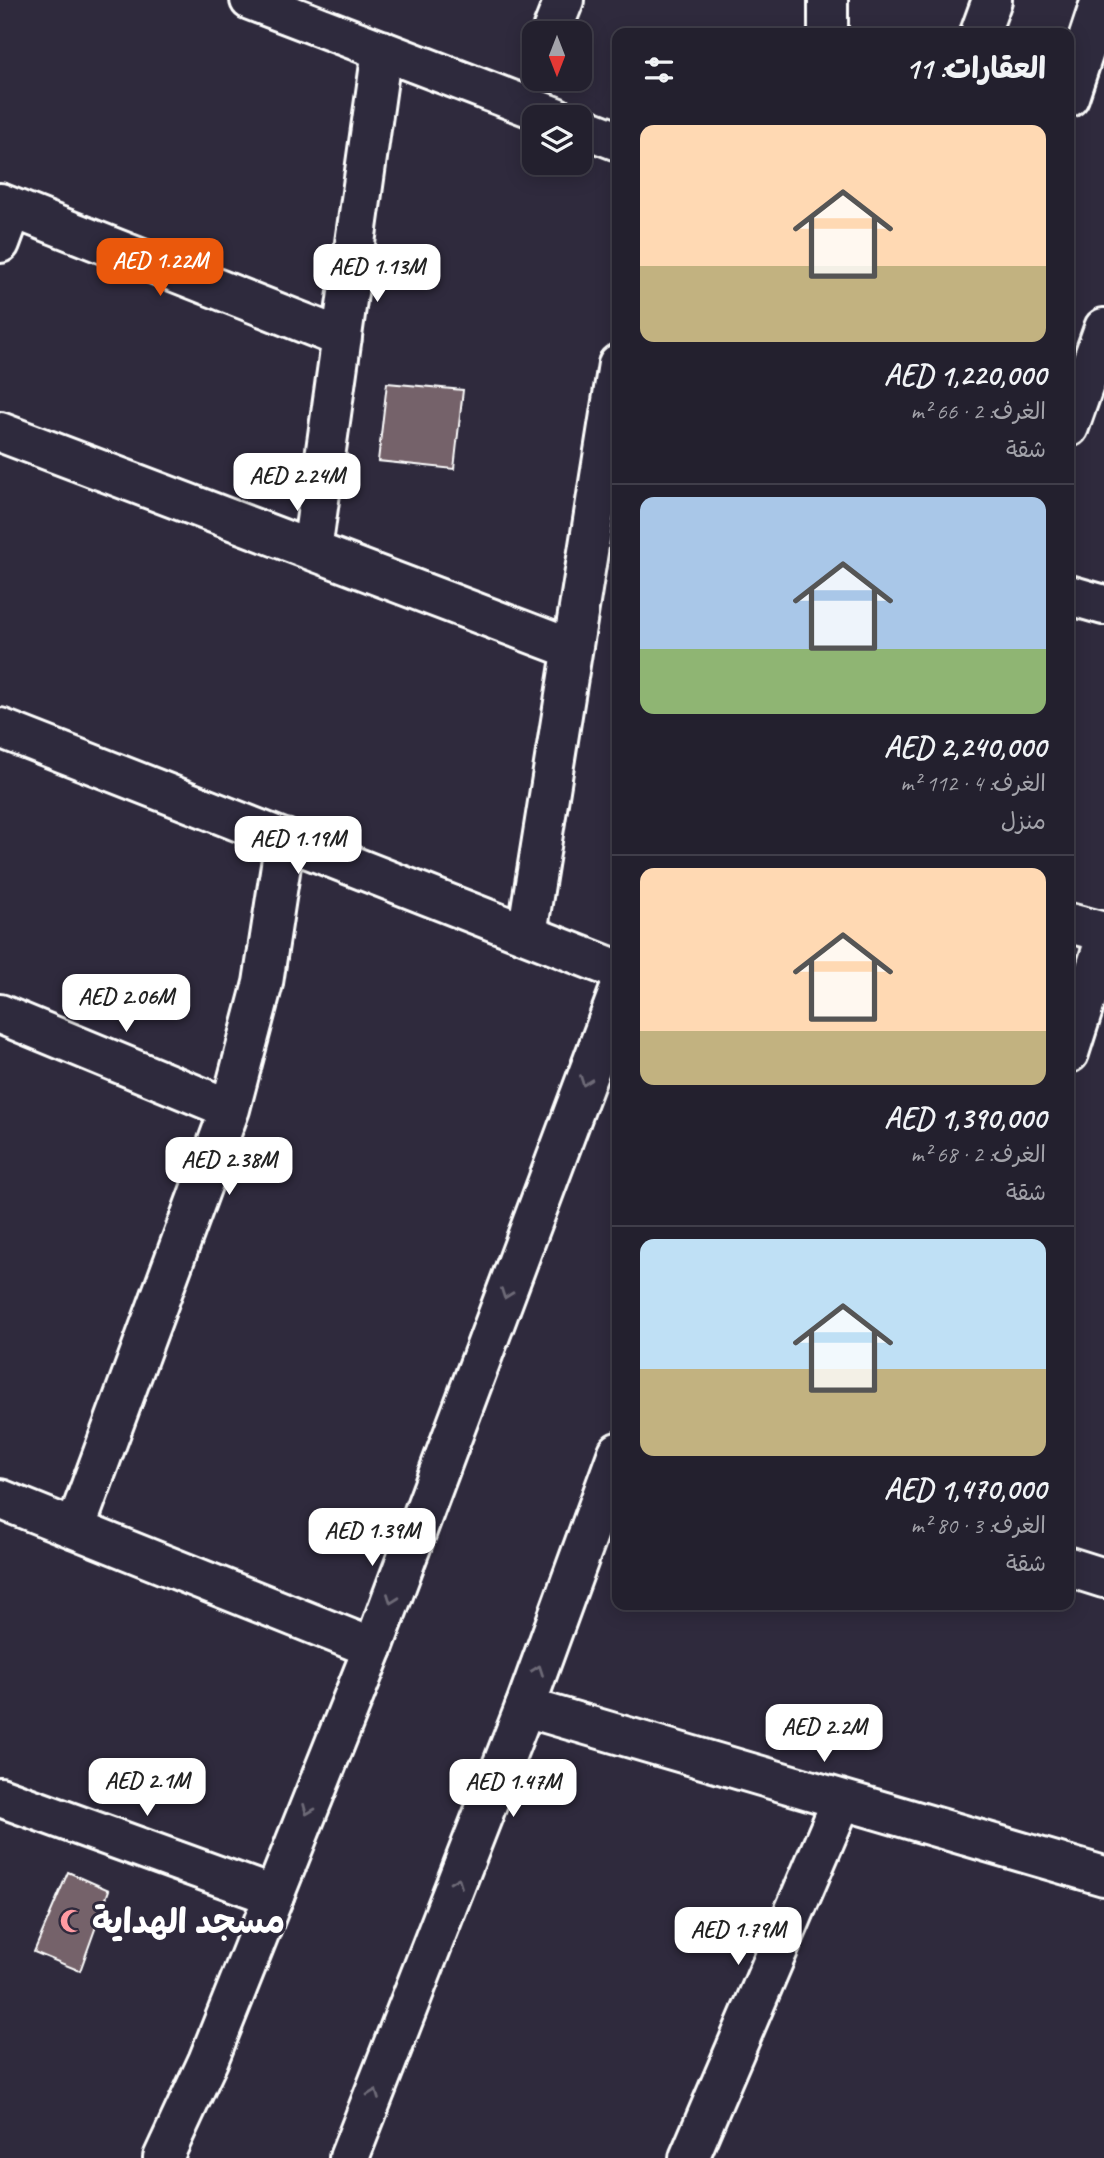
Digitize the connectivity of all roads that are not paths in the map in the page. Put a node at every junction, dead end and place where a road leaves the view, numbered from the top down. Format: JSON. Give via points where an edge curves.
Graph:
{"nodes":[{"id":1,"x":250,"y":0,"type":"edge"},
{"id":2,"x":564,"y":0,"type":"edge"},
{"id":3,"x":828,"y":0,"type":"edge"},
{"id":4,"x":992,"y":0,"type":"edge"},
{"id":5,"x":1101,"y":0,"type":"edge"},
{"id":6,"x":556,"y":21,"type":"edge"},
{"id":7,"x":828,"y":28,"type":"edge"},
{"id":8,"x":982,"y":28,"type":"edge"},
{"id":9,"x":382,"y":50,"type":"junction"},
{"id":10,"x":1074,"y":82,"type":"edge"},
{"id":11,"x":538,"y":100,"type":"edge"},
{"id":12,"x":592,"y":131,"type":"edge"},
{"id":13,"x":612,"y":139,"type":"edge"},
{"id":14,"x":6,"y":205,"type":"edge"},
{"id":15,"x":0,"y":243,"type":"edge"},
{"id":16,"x":1104,"y":328,"type":"edge"},
{"id":17,"x":342,"y":338,"type":"junction"},
{"id":18,"x":612,"y":401,"type":"edge"},
{"id":19,"x":1074,"y":412,"type":"edge"},
{"id":20,"x":0,"y":432,"type":"edge"},
{"id":21,"x":312,"y":550,"type":"junction"},
{"id":22,"x":1074,"y":597,"type":"edge"},
{"id":23,"x":1104,"y":606,"type":"edge"},
{"id":24,"x":572,"y":649,"type":"junction"},
{"id":25,"x":0,"y":728,"type":"edge"},
{"id":26,"x":285,"y":839,"type":"junction"},
{"id":27,"x":1074,"y":924,"type":"edge"},
{"id":28,"x":1104,"y":932,"type":"edge"},
{"id":29,"x":527,"y":934,"type":"junction"},
{"id":30,"x":1104,"y":943,"type":"edge"},
{"id":31,"x":612,"y":968,"type":"edge"},
{"id":32,"x":612,"y":1010,"type":"edge"},
{"id":33,"x":0,"y":1014,"type":"edge"},
{"id":34,"x":1074,"y":1037,"type":"edge"},
{"id":35,"x":230,"y":1109,"type":"junction"},
{"id":36,"x":612,"y":1468,"type":"edge"},
{"id":37,"x":0,"y":1499,"type":"edge"},
{"id":38,"x":75,"y":1529,"type":"junction"},
{"id":39,"x":1074,"y":1569,"type":"edge"},
{"id":40,"x":1104,"y":1578,"type":"edge"},
{"id":41,"x":373,"y":1648,"type":"junction"},
{"id":42,"x":525,"y":1707,"type":"junction"},
{"id":43,"x":0,"y":1797,"type":"edge"},
{"id":44,"x":842,"y":1800,"type":"junction"},
{"id":45,"x":1104,"y":1877,"type":"edge"},
{"id":46,"x":274,"y":1896,"type":"junction"},
{"id":47,"x":163,"y":2158,"type":"edge"},
{"id":48,"x":349,"y":2158,"type":"edge"},
{"id":49,"x":689,"y":2158,"type":"edge"}],
"edges":[{"from":1,"to":9,"type":"street"},
{"from":2,"to":6,"type":"street"},
{"from":3,"to":7,"type":"street"},
{"from":4,"to":8,"type":"street"},
{"from":5,"to":10,"type":"street"},
{"from":9,"to":11,"type":"street"},
{"from":9,"to":17,"type":"street"},
{"from":12,"to":13,"type":"street"},
{"from":14,"to":15,"type":"street"},
{"from":14,"to":17,"type":"street"},
{"from":16,"to":19,"type":"street"},
{"from":17,"to":21,"type":"street"},
{"from":18,"to":24,"type":"street"},
{"from":20,"to":21,"type":"street"},
{"from":21,"to":24,"type":"street"},
{"from":22,"to":23,"type":"street"},
{"from":24,"to":29,"type":"street"},
{"from":25,"to":26,"type":"street"},
{"from":26,"to":29,"type":"street"},
{"from":26,"to":35,"type":"street","via":[[263,983]]},
{"from":27,"to":28,"type":"street"},
{"from":29,"to":31,"type":"street"},
{"from":30,"to":34,"type":"street"},
{"from":32,"to":41,"type":"street","one_way":true},
{"from":33,"to":35,"type":"street"},
{"from":35,"to":38,"type":"street"},
{"from":42,"to":36,"type":"street","one_way":true},
{"from":37,"to":38,"type":"street"},
{"from":38,"to":41,"type":"street"},
{"from":39,"to":40,"type":"street"},
{"from":41,"to":46,"type":"street","one_way":true},
{"from":42,"to":44,"type":"street"},
{"from":48,"to":42,"type":"street","one_way":true},
{"from":43,"to":46,"type":"street"},
{"from":44,"to":45,"type":"street"},
{"from":44,"to":49,"type":"street"},
{"from":46,"to":47,"type":"street","via":[[208,2061]]}]}
